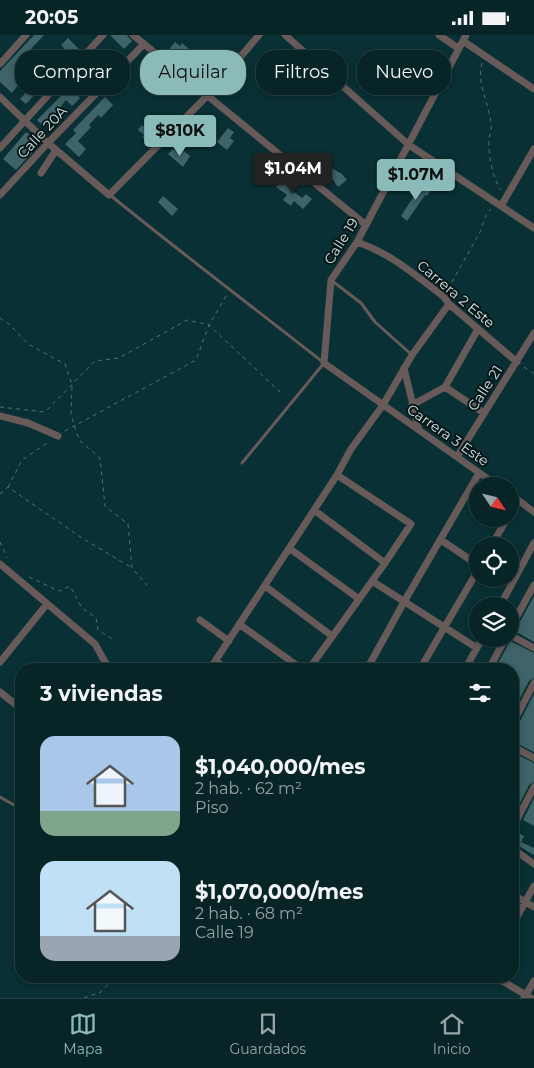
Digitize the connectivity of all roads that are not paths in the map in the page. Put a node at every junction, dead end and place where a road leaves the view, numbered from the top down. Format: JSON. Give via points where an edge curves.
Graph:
{"nodes":[{"id":1,"x":26,"y":35,"type":"edge"},
{"id":2,"x":103,"y":35,"type":"edge"},
{"id":3,"x":134,"y":35,"type":"edge"},
{"id":4,"x":259,"y":35,"type":"edge"},
{"id":5,"x":284,"y":35,"type":"edge"},
{"id":6,"x":439,"y":35,"type":"edge"},
{"id":7,"x":464,"y":38,"type":"edge"},
{"id":8,"x":144,"y":44,"type":"junction"},
{"id":9,"x":458,"y":48,"type":"junction"},
{"id":10,"x":0,"y":64,"type":"edge"},
{"id":11,"x":534,"y":89,"type":"edge"},
{"id":12,"x":207,"y":96,"type":"junction"},
{"id":13,"x":0,"y":97,"type":"edge"},
{"id":14,"x":26,"y":121,"type":"junction"},
{"id":15,"x":48,"y":143,"type":"junction"},
{"id":16,"x":409,"y":145,"type":"junction"},
{"id":17,"x":0,"y":148,"type":"edge"},
{"id":18,"x":56,"y":149,"type":"junction"},
{"id":19,"x":534,"y":149,"type":"edge"},
{"id":20,"x":41,"y":173,"type":"dead end"},
{"id":21,"x":0,"y":195,"type":"edge"},
{"id":22,"x":109,"y":195,"type":"junction"},
{"id":23,"x":498,"y":204,"type":"junction"},
{"id":24,"x":366,"y":225,"type":"junction"},
{"id":25,"x":534,"y":228,"type":"edge"},
{"id":26,"x":357,"y":242,"type":"junction"},
{"id":27,"x":331,"y":280,"type":"junction"},
{"id":28,"x":449,"y":304,"type":"junction"},
{"id":29,"x":478,"y":329,"type":"junction"},
{"id":30,"x":534,"y":333,"type":"edge"},
{"id":31,"x":412,"y":355,"type":"junction"},
{"id":32,"x":517,"y":362,"type":"junction"},
{"id":33,"x":324,"y":363,"type":"junction"},
{"id":34,"x":404,"y":368,"type":"junction"},
{"id":35,"x":445,"y":387,"type":"junction"},
{"id":36,"x":383,"y":405,"type":"junction"},
{"id":37,"x":412,"y":405,"type":"junction"},
{"id":38,"x":484,"y":413,"type":"junction"},
{"id":39,"x":0,"y":416,"type":"edge"},
{"id":40,"x":419,"y":430,"type":"junction"},
{"id":41,"x":58,"y":435,"type":"road end"},
{"id":42,"x":457,"y":457,"type":"junction"},
{"id":43,"x":242,"y":463,"type":"dead end"},
{"id":44,"x":480,"y":473,"type":"junction"},
{"id":45,"x":337,"y":475,"type":"junction"},
{"id":46,"x":486,"y":477,"type":"edge"},
{"id":47,"x":519,"y":501,"type":"edge"},
{"id":48,"x":314,"y":510,"type":"junction"},
{"id":49,"x":534,"y":511,"type":"edge"},
{"id":50,"x":441,"y":540,"type":"junction"},
{"id":51,"x":534,"y":543,"type":"edge"},
{"id":52,"x":289,"y":548,"type":"junction"},
{"id":53,"x":469,"y":559,"type":"edge"},
{"id":54,"x":385,"y":563,"type":"junction"},
{"id":55,"x":0,"y":564,"type":"edge"},
{"id":56,"x":372,"y":581,"type":"junction"},
{"id":57,"x":469,"y":585,"type":"edge"},
{"id":58,"x":534,"y":585,"type":"edge"},
{"id":59,"x":265,"y":586,"type":"junction"},
{"id":60,"x":505,"y":597,"type":"edge"},
{"id":61,"x":359,"y":599,"type":"junction"},
{"id":62,"x":404,"y":602,"type":"junction"},
{"id":63,"x":48,"y":604,"type":"junction"},
{"id":64,"x":519,"y":612,"type":"edge"},
{"id":65,"x":200,"y":620,"type":"dead end"},
{"id":66,"x":240,"y":624,"type":"junction"},
{"id":67,"x":444,"y":627,"type":"junction"},
{"id":68,"x":332,"y":636,"type":"junction"},
{"id":69,"x":519,"y":640,"type":"edge"},
{"id":70,"x":229,"y":641,"type":"junction"},
{"id":71,"x":469,"y":642,"type":"edge"},
{"id":72,"x":477,"y":647,"type":"edge"},
{"id":73,"x":501,"y":647,"type":"edge"},
{"id":74,"x":534,"y":648,"type":"edge"},
{"id":75,"x":216,"y":661,"type":"joint"},
{"id":76,"x":0,"y":662,"type":"edge"},
{"id":77,"x":106,"y":663,"type":"edge"},
{"id":78,"x":218,"y":663,"type":"edge"},
{"id":79,"x":294,"y":663,"type":"edge"},
{"id":80,"x":313,"y":663,"type":"edge"},
{"id":81,"x":370,"y":663,"type":"edge"},
{"id":82,"x":423,"y":663,"type":"edge"},
{"id":83,"x":468,"y":663,"type":"edge"},
{"id":84,"x":492,"y":663,"type":"edge"},
{"id":85,"x":534,"y":683,"type":"edge"},
{"id":86,"x":0,"y":692,"type":"edge"},
{"id":87,"x":15,"y":704,"type":"edge"},
{"id":88,"x":519,"y":712,"type":"edge"},
{"id":89,"x":519,"y":750,"type":"edge"},
{"id":90,"x":534,"y":758,"type":"edge"},
{"id":91,"x":534,"y":787,"type":"edge"},
{"id":92,"x":0,"y":797,"type":"edge"},
{"id":93,"x":15,"y":806,"type":"edge"},
{"id":94,"x":519,"y":815,"type":"edge"},
{"id":95,"x":519,"y":853,"type":"edge"},
{"id":96,"x":534,"y":864,"type":"edge"},
{"id":97,"x":534,"y":886,"type":"edge"},
{"id":98,"x":519,"y":898,"type":"edge"},
{"id":99,"x":526,"y":903,"type":"junction"},
{"id":100,"x":534,"y":907,"type":"edge"},
{"id":101,"x":519,"y":914,"type":"edge"},
{"id":102,"x":534,"y":981,"type":"edge"},
{"id":103,"x":505,"y":983,"type":"edge"},
{"id":104,"x":527,"y":997,"type":"edge"}],
"edges":[{"from":1,"to":10,"type":"street"},
{"from":2,"to":14,"type":"street"},
{"from":3,"to":8,"type":"street"},
{"from":4,"to":12,"type":"street"},
{"from":5,"to":16,"type":"street"},
{"from":6,"to":9,"type":"street"},
{"from":7,"to":9,"type":"street","name":"Calle 19"},
{"from":7,"to":11,"type":"street"},
{"from":8,"to":12,"type":"street"},
{"from":8,"to":15,"type":"street","name":"Calle 20A"},
{"from":9,"to":16,"type":"street","name":"Calle 19"},
{"from":12,"to":22,"type":"street"},
{"from":12,"to":24,"type":"street"},
{"from":13,"to":14,"type":"street"},
{"from":14,"to":15,"type":"street"},
{"from":14,"to":17,"type":"street"},
{"from":15,"to":18,"type":"street"},
{"from":15,"to":21,"type":"street","name":"Calle 20A"},
{"from":16,"to":23,"type":"street"},
{"from":16,"to":24,"type":"street","name":"Calle 19"},
{"from":18,"to":20,"type":"street"},
{"from":18,"to":22,"type":"street"},
{"from":19,"to":23,"type":"street","via":[[507,196]]},
{"from":22,"to":33,"type":"lane"},
{"from":23,"to":25,"type":"street"},
{"from":24,"to":26,"type":"street","name":"Calle 19"},
{"from":26,"to":27,"type":"street","name":"Calle 19"},
{"from":26,"to":28,"type":"street","name":"Carrera 2 Este","via":[[389,256]]},
{"from":27,"to":31,"type":"lane","via":[[361,303],[374,323]]},
{"from":27,"to":33,"type":"street","name":"Calle 19"},
{"from":28,"to":29,"type":"street","name":"Carrera 2 Este"},
{"from":28,"to":31,"type":"street"},
{"from":29,"to":32,"type":"street","name":"Carrera 2 Este"},
{"from":29,"to":35,"type":"street"},
{"from":30,"to":32,"type":"street","name":"Calle 21"},
{"from":31,"to":34,"type":"street"},
{"from":32,"to":38,"type":"street","name":"Calle 21"},
{"from":33,"to":36,"type":"street","name":"Carrera 3 Este"},
{"from":33,"to":43,"type":"lane"},
{"from":34,"to":36,"type":"street"},
{"from":34,"to":37,"type":"street"},
{"from":35,"to":37,"type":"street"},
{"from":35,"to":38,"type":"street"},
{"from":36,"to":40,"type":"street","name":"Carrera 3 Este"},
{"from":36,"to":45,"type":"street","via":[[351,449]]},
{"from":37,"to":40,"type":"street"},
{"from":38,"to":42,"type":"street","name":"Calle 21"},
{"from":39,"to":41,"type":"street"},
{"from":40,"to":42,"type":"street","name":"Carrera 3 Este"},
{"from":42,"to":44,"type":"street","name":"Carrera 3 Este"},
{"from":44,"to":46,"type":"street","name":"Carrera 3 Este"},
{"from":44,"to":50,"type":"street"},
{"from":45,"to":48,"type":"street"},
{"from":45,"to":54,"type":"street","via":[[411,525]]},
{"from":47,"to":49,"type":"street"},
{"from":48,"to":52,"type":"street"},
{"from":48,"to":54,"type":"street"},
{"from":50,"to":53,"type":"street"},
{"from":50,"to":62,"type":"street"},
{"from":51,"to":60,"type":"street"},
{"from":52,"to":59,"type":"street"},
{"from":52,"to":61,"type":"street"},
{"from":54,"to":56,"type":"street"},
{"from":55,"to":63,"type":"street"},
{"from":56,"to":61,"type":"street"},
{"from":56,"to":62,"type":"street"},
{"from":57,"to":67,"type":"street"},
{"from":58,"to":64,"type":"street"},
{"from":59,"to":66,"type":"street"},
{"from":59,"to":68,"type":"street"},
{"from":61,"to":68,"type":"street"},
{"from":62,"to":67,"type":"street"},
{"from":62,"to":81,"type":"street"},
{"from":63,"to":76,"type":"street"},
{"from":63,"to":77,"type":"street","via":[[95,644]]},
{"from":65,"to":70,"type":"street"},
{"from":66,"to":70,"type":"street"},
{"from":66,"to":79,"type":"street"},
{"from":67,"to":71,"type":"street"},
{"from":67,"to":82,"type":"street"},
{"from":68,"to":80,"type":"street"},
{"from":69,"to":74,"type":"street"},
{"from":70,"to":75,"type":"street"},
{"from":72,"to":83,"type":"street"},
{"from":73,"to":84,"type":"street"},
{"from":75,"to":78,"type":"street"},
{"from":85,"to":88,"type":"street"},
{"from":86,"to":87,"type":"street"},
{"from":89,"to":90,"type":"street"},
{"from":91,"to":94,"type":"street"},
{"from":92,"to":93,"type":"lane"},
{"from":95,"to":96,"type":"street"},
{"from":97,"to":99,"type":"street"},
{"from":98,"to":99,"type":"street"},
{"from":99,"to":100,"type":"street"},
{"from":99,"to":101,"type":"street"},
{"from":102,"to":104,"type":"street"},
{"from":103,"to":104,"type":"street"}]}
